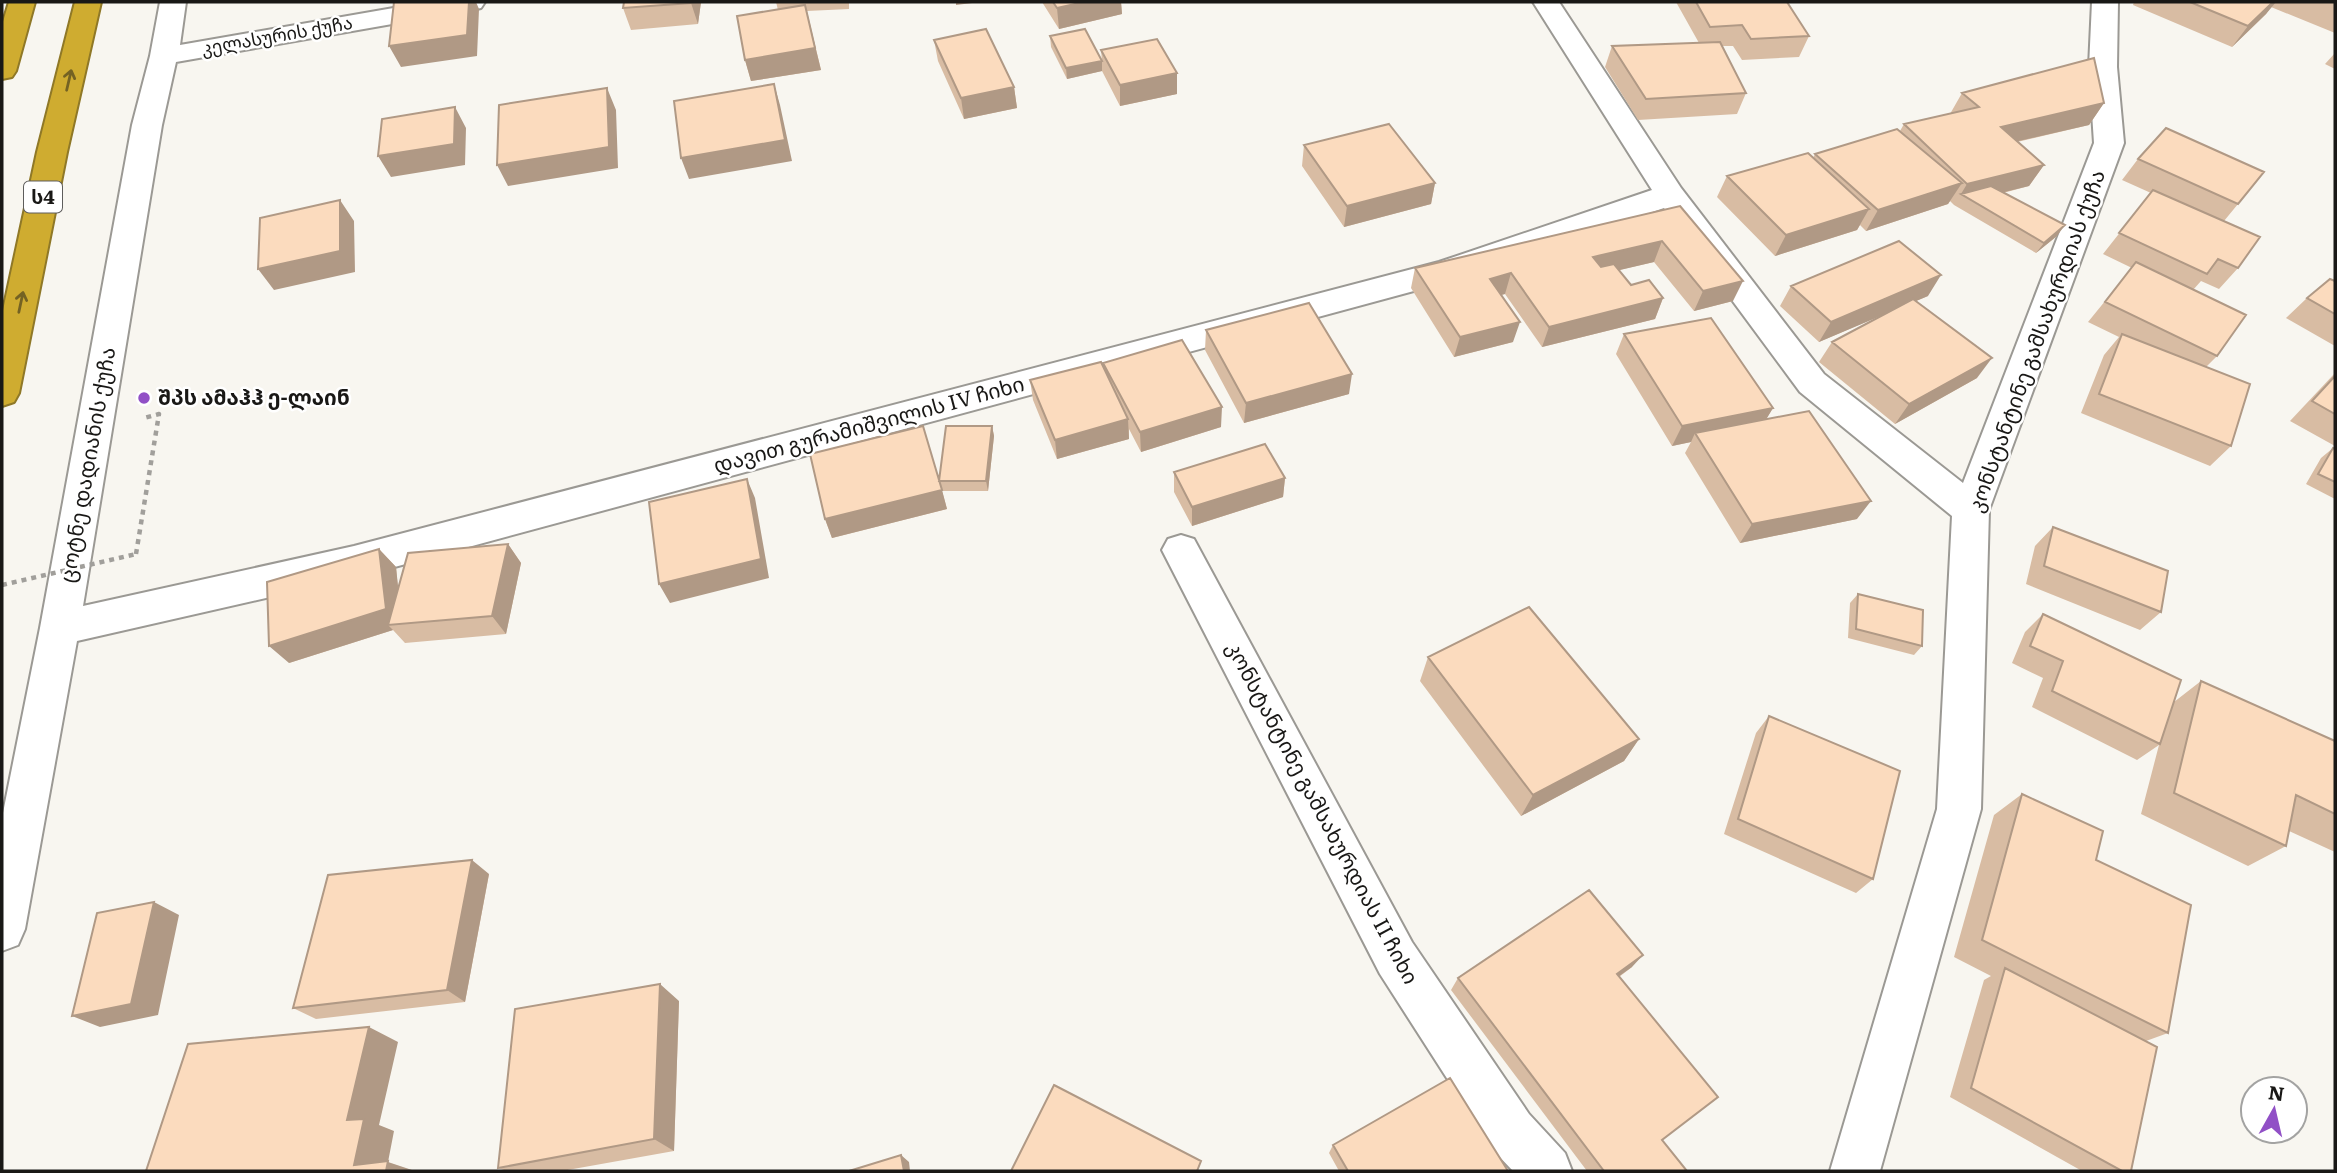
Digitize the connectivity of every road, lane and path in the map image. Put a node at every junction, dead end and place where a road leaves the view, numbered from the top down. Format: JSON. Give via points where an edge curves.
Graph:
{"nodes":[{"id":1,"x":22,"y":2,"type":"edge"},
{"id":2,"x":88,"y":2,"type":"edge"},
{"id":3,"x":173,"y":2,"type":"edge"},
{"id":4,"x":471,"y":2,"type":"edge"},
{"id":5,"x":1546,"y":2,"type":"edge"},
{"id":6,"x":2105,"y":2,"type":"edge"},
{"id":7,"x":164,"y":55,"type":"junction"},
{"id":8,"x":2,"y":71,"type":"edge"},
{"id":9,"x":1670,"y":195,"type":"junction"},
{"id":10,"x":2,"y":393,"type":"edge"},
{"id":11,"x":159,"y":414,"type":"dead end"},
{"id":12,"x":1971,"y":510,"type":"junction"},
{"id":13,"x":1181,"y":550,"type":"dead end"},
{"id":14,"x":2,"y":584,"type":"edge"},
{"id":15,"x":60,"y":628,"type":"junction"},
{"id":16,"x":2,"y":929,"type":"edge"},
{"id":17,"x":1547,"y":1171,"type":"edge"},
{"id":18,"x":1855,"y":1171,"type":"edge"}],
"edges":[{"from":1,"to":8,"type":"highway"},
{"from":10,"to":2,"type":"highway","number":"ს4","one_way":true},
{"from":3,"to":7,"type":"street","name":"ცოტნე დადიანის ქუჩა"},
{"from":4,"to":7,"type":"street","name":"კელასურის ქუჩა"},
{"from":5,"to":9,"type":"street"},
{"from":6,"to":12,"type":"street","name":"კონსტანტინე გამსახურდიას ქუჩა","via":[[2103,67],[2109,143]]},
{"from":7,"to":15,"type":"street","name":"ცოტნე დადიანის ქუჩა","via":[[147,125]]},
{"from":9,"to":12,"type":"street","via":[[1812,383]]},
{"from":9,"to":15,"type":"street","name":"დავით გურამიშვილის IV ჩიხი","via":[[1433,275],[354,562]]},
{"from":11,"to":14,"type":"path","bridge":true,"via":[[136,554]]},
{"from":12,"to":18,"type":"street","name":"კონსტანტინე გამსახურდიას ქუჩა","via":[[1959,809]]},
{"from":13,"to":17,"type":"street","name":"კონსტანტინე გამსახურდიას II ჩიხი","via":[[1395,958],[1511,1132]]},
{"from":15,"to":16,"type":"street","name":"ცოტნე დადიანის ქუჩა"}]}
